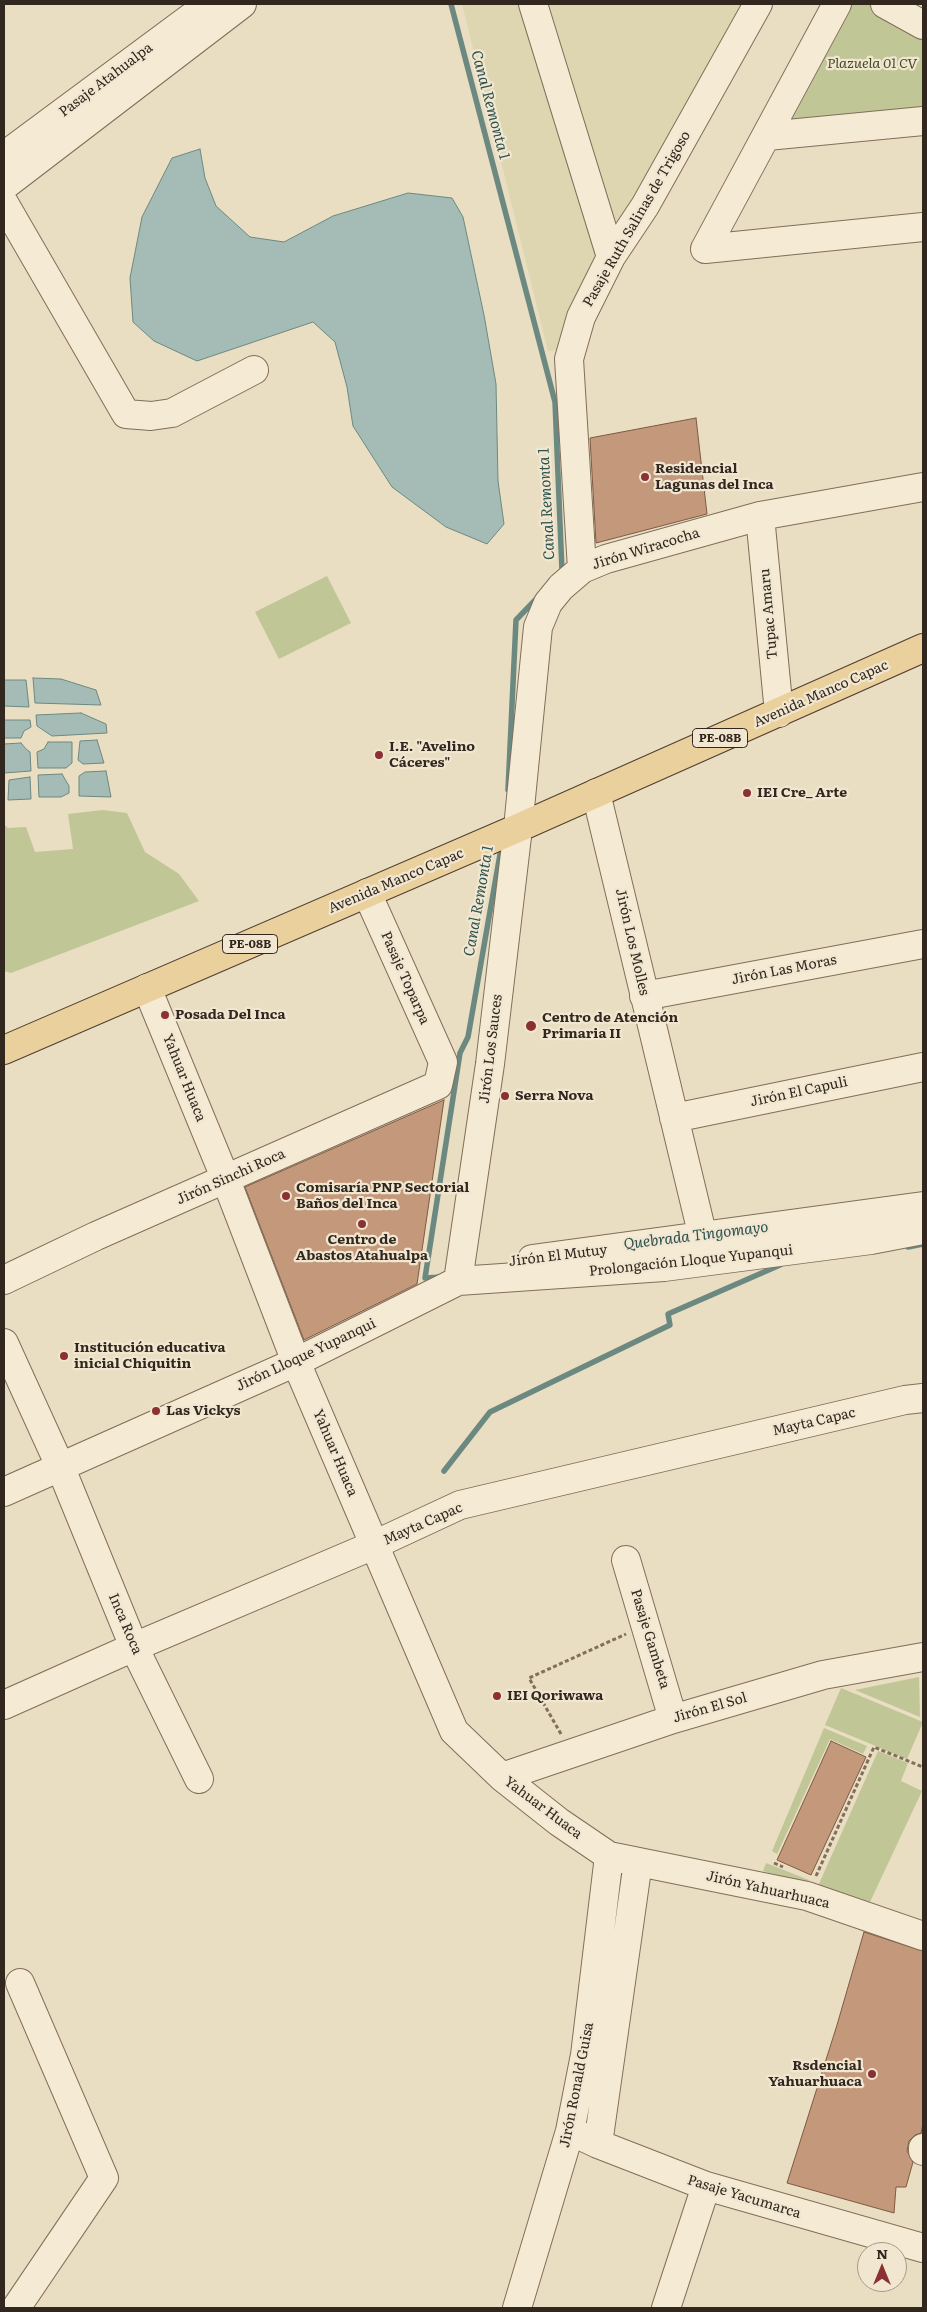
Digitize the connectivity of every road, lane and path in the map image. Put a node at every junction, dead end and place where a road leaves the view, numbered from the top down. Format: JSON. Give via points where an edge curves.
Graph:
{"nodes":[{"id":1,"x":242,"y":4,"type":"edge"},
{"id":2,"x":533,"y":4,"type":"edge"},
{"id":3,"x":758,"y":4,"type":"edge"},
{"id":4,"x":836,"y":4,"type":"edge"},
{"id":5,"x":885,"y":4,"type":"edge"},
{"id":6,"x":197,"y":7,"type":"edge"},
{"id":7,"x":923,"y":25,"type":"edge"},
{"id":8,"x":923,"y":121,"type":"edge"},
{"id":9,"x":767,"y":136,"type":"junction"},
{"id":10,"x":4,"y":156,"type":"edge"},
{"id":11,"x":4,"y":186,"type":"edge"},
{"id":12,"x":4,"y":204,"type":"edge"},
{"id":13,"x":923,"y":227,"type":"edge"},
{"id":14,"x":611,"y":257,"type":"junction"},
{"id":15,"x":254,"y":370,"type":"dead end"},
{"id":16,"x":923,"y":487,"type":"edge"},
{"id":17,"x":760,"y":516,"type":"junction"},
{"id":18,"x":582,"y":569,"type":"junction"},
{"id":19,"x":923,"y":648,"type":"edge"},
{"id":20,"x":779,"y":712,"type":"junction"},
{"id":21,"x":596,"y":793,"type":"junction"},
{"id":22,"x":508,"y":833,"type":"junction"},
{"id":23,"x":367,"y":893,"type":"junction"},
{"id":24,"x":923,"y":944,"type":"edge"},
{"id":25,"x":147,"y":988,"type":"junction"},
{"id":26,"x":644,"y":996,"type":"junction"},
{"id":27,"x":4,"y":1050,"type":"edge"},
{"id":28,"x":443,"y":1062,"type":"joint"},
{"id":29,"x":923,"y":1067,"type":"edge"},
{"id":30,"x":674,"y":1118,"type":"junction"},
{"id":31,"x":226,"y":1180,"type":"junction"},
{"id":32,"x":923,"y":1206,"type":"edge"},
{"id":33,"x":923,"y":1230,"type":"edge"},
{"id":34,"x":703,"y":1237,"type":"junction"},
{"id":35,"x":459,"y":1275,"type":"junction"},
{"id":36,"x":4,"y":1280,"type":"edge"},
{"id":37,"x":4,"y":1343,"type":"edge"},
{"id":38,"x":296,"y":1362,"type":"junction"},
{"id":39,"x":923,"y":1398,"type":"edge"},
{"id":40,"x":60,"y":1466,"type":"junction"},
{"id":41,"x":4,"y":1492,"type":"edge"},
{"id":42,"x":374,"y":1545,"type":"junction"},
{"id":43,"x":626,"y":1560,"type":"dead end"},
{"id":44,"x":645,"y":1625,"type":"junction"},
{"id":45,"x":134,"y":1647,"type":"junction"},
{"id":46,"x":923,"y":1657,"type":"edge"},
{"id":47,"x":4,"y":1705,"type":"edge"},
{"id":48,"x":673,"y":1719,"type":"junction"},
{"id":49,"x":572,"y":1752,"type":"junction"},
{"id":50,"x":923,"y":1766,"type":"edge"},
{"id":51,"x":502,"y":1777,"type":"junction"},
{"id":52,"x":198,"y":1779,"type":"dead end"},
{"id":53,"x":609,"y":1856,"type":"junction"},
{"id":54,"x":638,"y":1862,"type":"junction"},
{"id":55,"x":807,"y":1896,"type":"junction"},
{"id":56,"x":923,"y":1936,"type":"edge"},
{"id":57,"x":20,"y":1983,"type":"dead end"},
{"id":58,"x":570,"y":2130,"type":"junction"},
{"id":59,"x":598,"y":2144,"type":"junction"},
{"id":60,"x":706,"y":2186,"type":"junction"},
{"id":61,"x":923,"y":2248,"type":"edge"},
{"id":62,"x":16,"y":2308,"type":"edge"},
{"id":63,"x":517,"y":2308,"type":"edge"},
{"id":64,"x":666,"y":2308,"type":"edge"}],
"edges":[{"from":1,"to":11,"type":"street"},
{"from":2,"to":14,"type":"street"},
{"from":3,"to":14,"type":"street","name":"Pasaje Ruth Salinas de Trigoso","via":[[644,206]]},
{"from":4,"to":9,"type":"street"},
{"from":5,"to":7,"type":"street"},
{"from":6,"to":10,"type":"street","name":"Pasaje Atahualpa"},
{"from":8,"to":9,"type":"street"},
{"from":9,"to":13,"type":"street","via":[[705,249]]},
{"from":12,"to":15,"type":"street","via":[[126,414],[151,416],[172,413]]},
{"from":14,"to":18,"type":"street","name":"Pasaje Ruth Salinas de Trigoso","via":[[581,317],[569,358]]},
{"from":16,"to":17,"type":"street","name":"Jirón Wiracocha"},
{"from":17,"to":18,"type":"street","name":"Jirón Wiracocha","via":[[606,559]]},
{"from":17,"to":20,"type":"street","name":"Tupac Amaru"},
{"from":18,"to":22,"type":"street","name":"Jirón Wiracocha","via":[[561,587],[548,604],[538,627]]},
{"from":19,"to":20,"type":"main road","name":"Avenida Manco Capac","number":"PE-08B"},
{"from":20,"to":21,"type":"main road","name":"Avenida Manco Capac","number":"PE-08B"},
{"from":21,"to":22,"type":"main road","name":"Avenida Manco Capac","number":"PE-08B"},
{"from":21,"to":26,"type":"street","name":"Jirón Los Molles"},
{"from":22,"to":23,"type":"main road","name":"Avenida Manco Capac","number":"PE-08B"},
{"from":22,"to":35,"type":"street","name":"Jirón Los Sauces","via":[[490,1064]]},
{"from":23,"to":25,"type":"main road","name":"Avenida Manco Capac","number":"PE-08B"},
{"from":23,"to":28,"type":"street","name":"Pasaje Toparpa"},
{"from":24,"to":26,"type":"street","name":"Jirón Las Moras"},
{"from":25,"to":27,"type":"main road","name":"Avenida Manco Capac","number":"PE-08B"},
{"from":25,"to":31,"type":"street","name":"Yahuar Huaca"},
{"from":26,"to":30,"type":"street","name":"Jirón Los Molles"},
{"from":28,"to":31,"type":"street","name":"Jirón Sinchi Roca","via":[[438,1085]]},
{"from":29,"to":30,"type":"street","name":"Jirón El Capuli"},
{"from":30,"to":34,"type":"street","name":"Jirón Los Molles"},
{"from":31,"to":36,"type":"street","name":"Jirón Sinchi Roca"},
{"from":31,"to":38,"type":"street","name":"Yahuar Huaca"},
{"from":32,"to":34,"type":"street","name":"Jirón El Mutuy"},
{"from":33,"to":35,"type":"street","name":"Prolongación Lloque Yupanqui","via":[[871,1240],[664,1267]]},
{"from":34,"to":35,"type":"street","name":"Jirón El Mutuy"},
{"from":35,"to":38,"type":"street","name":"Jirón Lloque Yupanqui"},
{"from":37,"to":40,"type":"street","name":"Inca Roca"},
{"from":38,"to":40,"type":"street","name":"Jirón Lloque Yupanqui"},
{"from":38,"to":42,"type":"street","name":"Yahuar Huaca"},
{"from":39,"to":42,"type":"street","name":"Mayta Capac","via":[[460,1506]]},
{"from":40,"to":41,"type":"street","name":"Jirón Lloque Yupanqui"},
{"from":40,"to":45,"type":"street","name":"Inca Roca"},
{"from":42,"to":45,"type":"street","name":"Mayta Capac"},
{"from":42,"to":51,"type":"street","name":"Yahuar Huaca","via":[[454,1731]]},
{"from":43,"to":44,"type":"street","name":"Pasaje Gambeta"},
{"from":44,"to":48,"type":"street","name":"Pasaje Gambeta"},
{"from":44,"to":49,"type":"path","via":[[529,1678]]},
{"from":45,"to":47,"type":"street","name":"Mayta Capac"},
{"from":45,"to":52,"type":"street","name":"Inca Roca"},
{"from":46,"to":48,"type":"street","name":"Jirón El Sol","via":[[824,1675]]},
{"from":48,"to":49,"type":"street","name":"Jirón El Sol"},
{"from":49,"to":51,"type":"street","name":"Jirón El Sol"},
{"from":50,"to":55,"type":"path","via":[[874,1747]]},
{"from":51,"to":53,"type":"street","name":"Yahuar Huaca"},
{"from":53,"to":54,"type":"street","name":"Jirón Yahuarhuaca"},
{"from":53,"to":58,"type":"street","name":"Jirón Ronald Guisa","via":[[585,2055]]},
{"from":54,"to":55,"type":"street","name":"Jirón Yahuarhuaca"},
{"from":54,"to":59,"type":"street"},
{"from":55,"to":56,"type":"street","name":"Jirón Yahuarhuaca"},
{"from":57,"to":62,"type":"street","via":[[104,2178]]},
{"from":58,"to":59,"type":"street","name":"Pasaje Yacumarca"},
{"from":58,"to":63,"type":"street","name":"Jirón Ronald Guisa"},
{"from":59,"to":60,"type":"street","name":"Pasaje Yacumarca"},
{"from":60,"to":61,"type":"street","name":"Pasaje Yacumarca"},
{"from":60,"to":64,"type":"street"}]}
